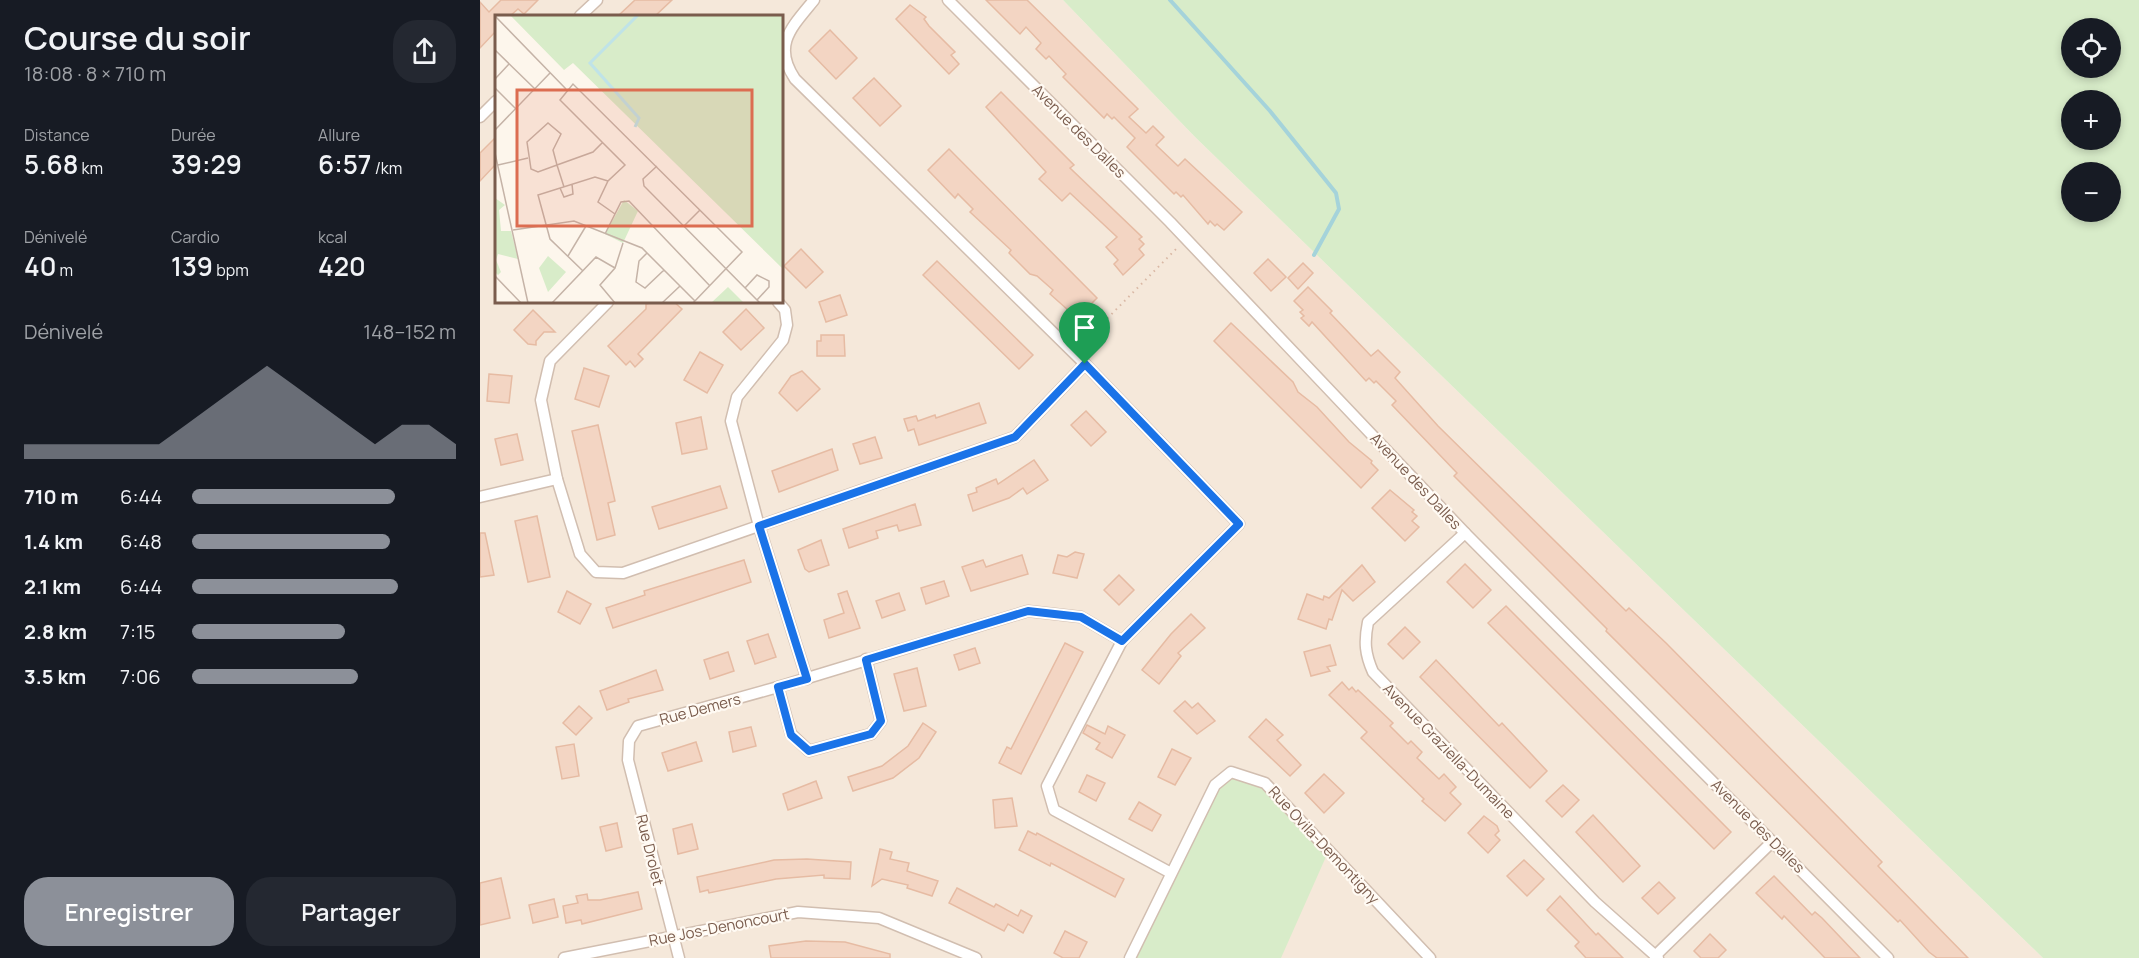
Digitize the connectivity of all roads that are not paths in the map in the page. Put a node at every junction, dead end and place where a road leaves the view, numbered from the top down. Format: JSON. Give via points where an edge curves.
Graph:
{"nodes":[{"id":1,"x":597,"y":0,"type":"edge"},
{"id":2,"x":814,"y":0,"type":"edge"},
{"id":3,"x":948,"y":0,"type":"edge"},
{"id":4,"x":581,"y":15,"type":"edge"},
{"id":5,"x":495,"y":102,"type":"edge"},
{"id":6,"x":480,"y":117,"type":"edge"},
{"id":7,"x":607,"y":303,"type":"edge"},
{"id":8,"x":779,"y":303,"type":"edge"},
{"id":9,"x":1085,"y":364,"type":"junction"},
{"id":10,"x":557,"y":479,"type":"junction"},
{"id":11,"x":480,"y":497,"type":"edge"},
{"id":12,"x":759,"y":526,"type":"junction"},
{"id":13,"x":1465,"y":533,"type":"junction"},
{"id":14,"x":1122,"y":641,"type":"junction"},
{"id":15,"x":866,"y":660,"type":"junction"},
{"id":16,"x":807,"y":679,"type":"junction"},
{"id":17,"x":778,"y":687,"type":"junction"},
{"id":18,"x":629,"y":741,"type":"joint"},
{"id":19,"x":1772,"y":842,"type":"junction"},
{"id":20,"x":1171,"y":873,"type":"junction"},
{"id":21,"x":672,"y":935,"type":"junction"},
{"id":22,"x":969,"y":957,"type":"edge"},
{"id":23,"x":1656,"y":957,"type":"edge"},
{"id":24,"x":564,"y":958,"type":"edge"},
{"id":25,"x":679,"y":958,"type":"edge"},
{"id":26,"x":1130,"y":958,"type":"edge"},
{"id":27,"x":1430,"y":958,"type":"edge"},
{"id":28,"x":1888,"y":958,"type":"edge"}],
"edges":[{"from":1,"to":4,"type":"street"},
{"from":2,"to":9,"type":"street","via":[[786,35],[785,64],[795,79]]},
{"from":3,"to":13,"type":"street","name":"Avenue des Dalles","via":[[1186,239]]},
{"from":5,"to":6,"type":"street"},
{"from":7,"to":10,"type":"street","via":[[550,361],[541,400]]},
{"from":8,"to":12,"type":"street","via":[[785,310],[787,325],[783,340],[737,397],[732,421]]},
{"from":9,"to":12,"type":"street","via":[[1015,437]]},
{"from":9,"to":14,"type":"street","via":[[1239,524]]},
{"from":10,"to":11,"type":"street"},
{"from":10,"to":12,"type":"street","via":[[580,554],[596,572],[623,573]]},
{"from":12,"to":16,"type":"street"},
{"from":13,"to":19,"type":"street","name":"Avenue des Dalles"},
{"from":13,"to":23,"type":"street","name":"Avenue Graziella-Dumaine","via":[[1368,622],[1364,641],[1373,672],[1595,902]]},
{"from":14,"to":15,"type":"street","name":"Rue Demers","via":[[1081,617],[1028,611]]},
{"from":14,"to":20,"type":"street","via":[[1047,786],[1054,810]]},
{"from":15,"to":16,"type":"street","name":"Rue Demers"},
{"from":15,"to":17,"type":"street","via":[[881,721],[871,734],[809,751],[791,735]]},
{"from":16,"to":17,"type":"street","name":"Rue Demers"},
{"from":17,"to":18,"type":"street","name":"Rue Demers","via":[[638,726]]},
{"from":18,"to":21,"type":"street","name":"Rue Drolet","via":[[628,760]]},
{"from":19,"to":23,"type":"street"},
{"from":19,"to":28,"type":"street","name":"Avenue des Dalles"},
{"from":20,"to":26,"type":"street","name":"Rue Ovila-Demontigny"},
{"from":20,"to":27,"type":"street","name":"Rue Ovila-Demontigny","via":[[1215,785],[1231,772],[1265,783]]},
{"from":21,"to":22,"type":"street","name":"Rue Jos-Denoncourt","via":[[798,912],[879,918]]},
{"from":21,"to":24,"type":"street","name":"Rue Jos-Denoncourt"},
{"from":21,"to":25,"type":"street","name":"Rue Drolet"}]}
